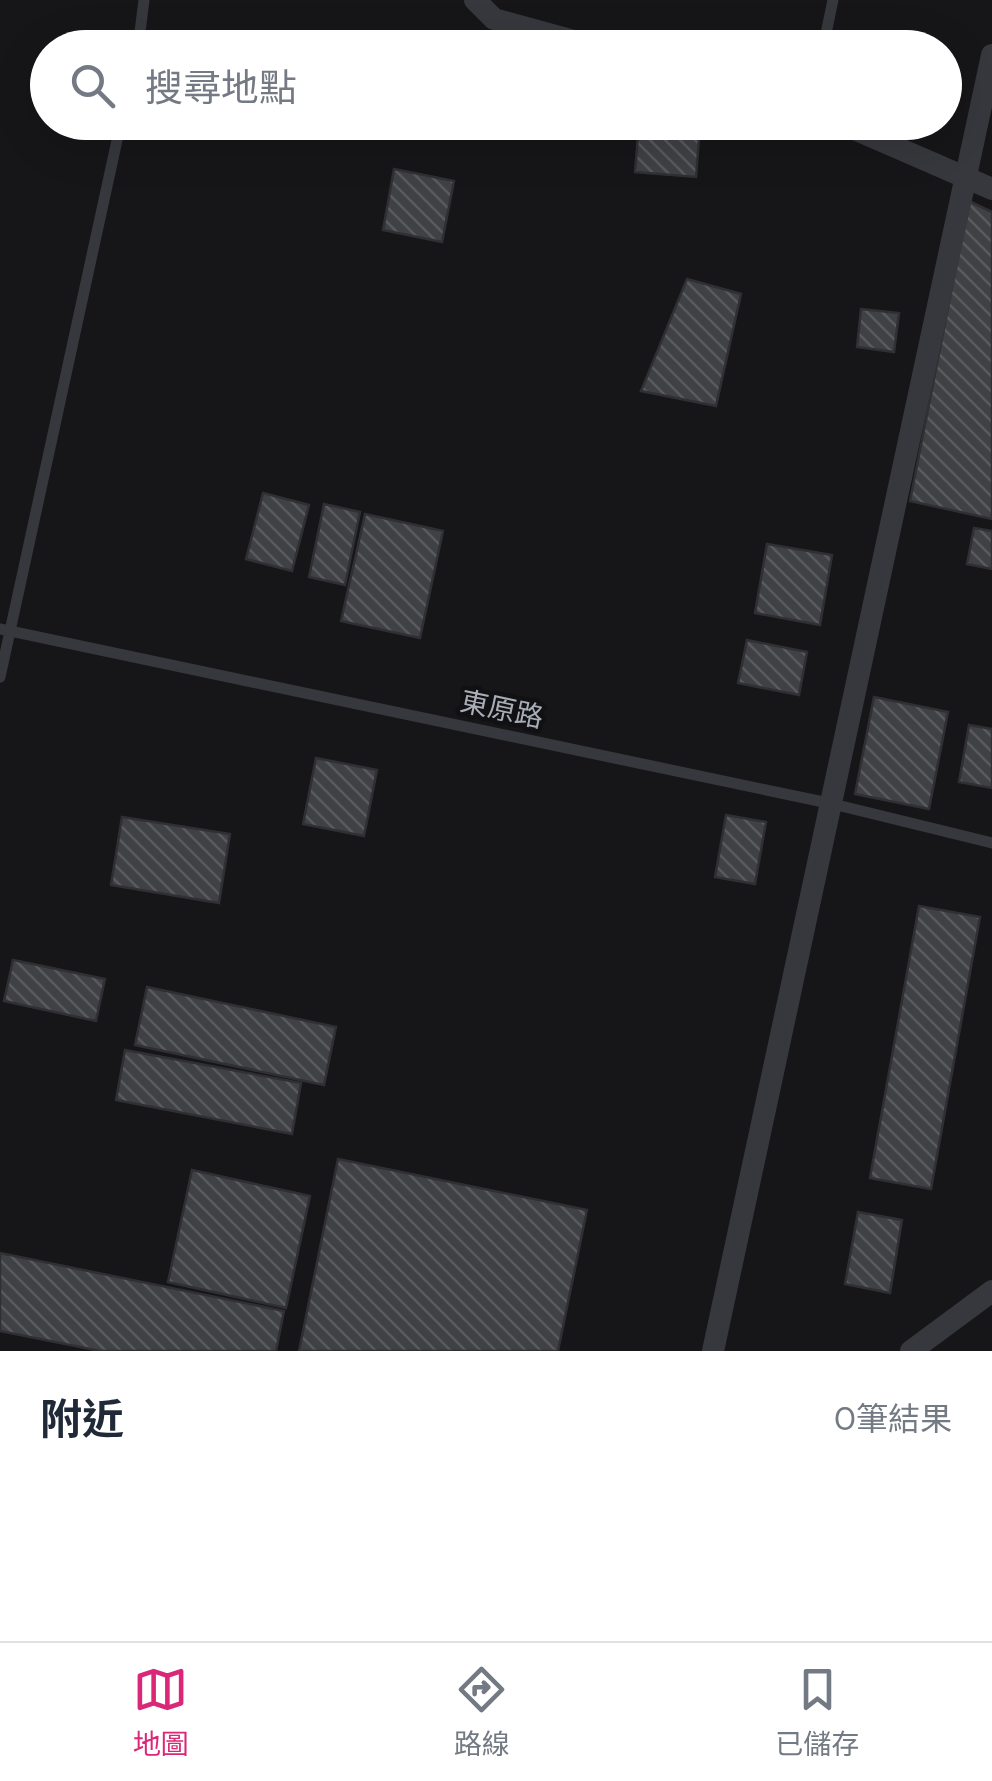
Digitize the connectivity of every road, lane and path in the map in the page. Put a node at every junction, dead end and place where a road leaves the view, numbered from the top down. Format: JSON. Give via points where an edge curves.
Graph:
{"nodes":[{"id":1,"x":144,"y":0,"type":"edge"},
{"id":2,"x":475,"y":0,"type":"edge"},
{"id":3,"x":833,"y":0,"type":"edge"},
{"id":4,"x":140,"y":30,"type":"edge"},
{"id":5,"x":532,"y":30,"type":"edge"},
{"id":6,"x":826,"y":30,"type":"edge"},
{"id":7,"x":992,"y":55,"type":"edge"},
{"id":8,"x":117,"y":140,"type":"edge"},
{"id":9,"x":880,"y":140,"type":"edge"},
{"id":10,"x":966,"y":177,"type":"junction"},
{"id":11,"x":992,"y":189,"type":"edge"},
{"id":12,"x":5,"y":630,"type":"edge"},
{"id":13,"x":0,"y":677,"type":"edge"},
{"id":14,"x":832,"y":804,"type":"junction"},
{"id":15,"x":992,"y":844,"type":"edge"},
{"id":16,"x":992,"y":1291,"type":"edge"},
{"id":17,"x":713,"y":1351,"type":"edge"},
{"id":18,"x":911,"y":1351,"type":"edge"}],
"edges":[{"from":1,"to":4,"type":"lane"},
{"from":2,"to":5,"type":"street","via":[[494,20]]},
{"from":3,"to":6,"type":"lane"},
{"from":7,"to":10,"type":"street"},
{"from":8,"to":12,"type":"lane"},
{"from":9,"to":10,"type":"street"},
{"from":10,"to":11,"type":"street"},
{"from":10,"to":14,"type":"street"},
{"from":12,"to":13,"type":"lane"},
{"from":12,"to":14,"type":"lane","name":"東原路"},
{"from":14,"to":15,"type":"lane","name":"東原路"},
{"from":14,"to":17,"type":"street"},
{"from":16,"to":18,"type":"street"}]}
